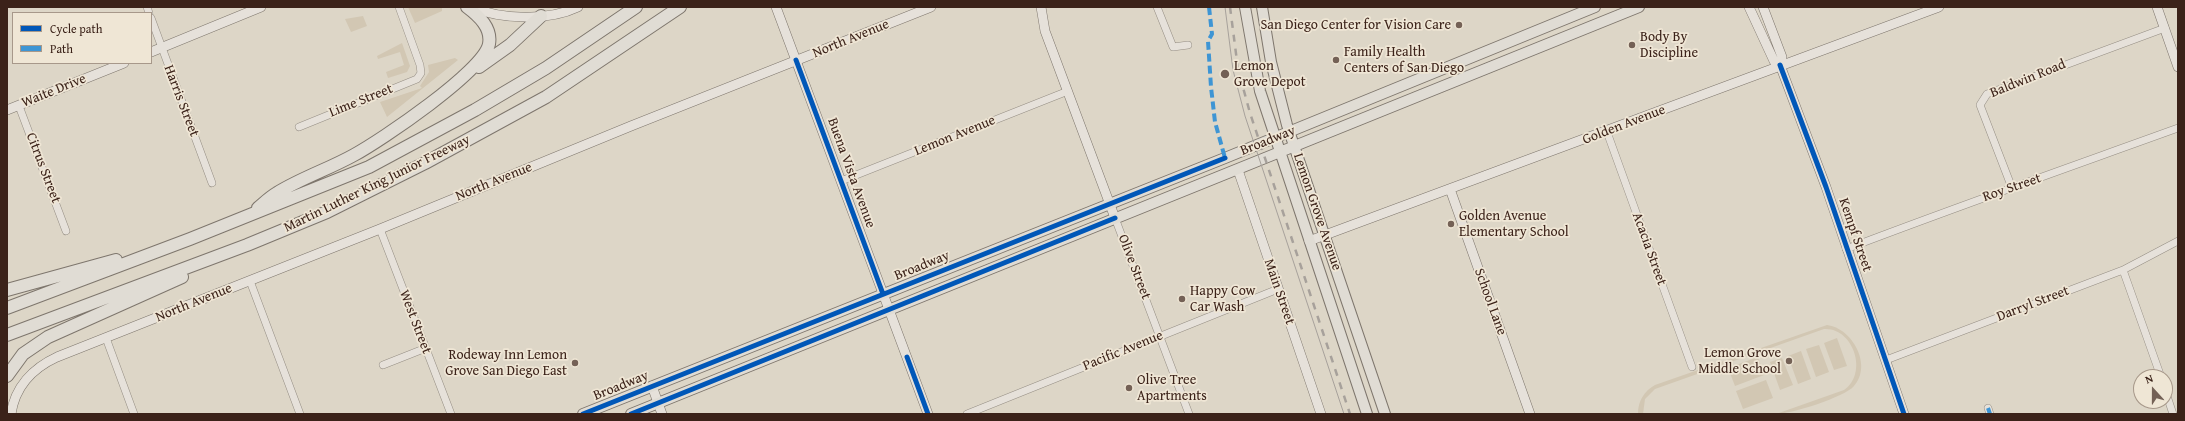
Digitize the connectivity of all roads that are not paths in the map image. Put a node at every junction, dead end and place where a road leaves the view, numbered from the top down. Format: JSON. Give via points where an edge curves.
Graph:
{"nodes":[{"id":1,"x":261,"y":7,"type":"edge"},
{"id":2,"x":399,"y":7,"type":"edge"},
{"id":3,"x":467,"y":7,"type":"edge"},
{"id":4,"x":472,"y":7,"type":"edge"},
{"id":5,"x":578,"y":7,"type":"edge"},
{"id":6,"x":636,"y":7,"type":"edge"},
{"id":7,"x":680,"y":7,"type":"edge"},
{"id":8,"x":776,"y":7,"type":"edge"},
{"id":9,"x":931,"y":7,"type":"edge"},
{"id":10,"x":1041,"y":7,"type":"edge"},
{"id":11,"x":1157,"y":7,"type":"edge"},
{"id":12,"x":1245,"y":7,"type":"edge"},
{"id":13,"x":1262,"y":7,"type":"edge"},
{"id":14,"x":1595,"y":7,"type":"edge"},
{"id":15,"x":1749,"y":7,"type":"edge"},
{"id":16,"x":1763,"y":7,"type":"edge"},
{"id":17,"x":1938,"y":7,"type":"edge"},
{"id":18,"x":2157,"y":7,"type":"edge"},
{"id":19,"x":1633,"y":8,"type":"edge"},
{"id":20,"x":541,"y":11,"type":"edge"},
{"id":21,"x":152,"y":21,"type":"edge"},
{"id":22,"x":2165,"y":28,"type":"junction"},
{"id":23,"x":1188,"y":45,"type":"dead end"},
{"id":24,"x":162,"y":48,"type":"junction"},
{"id":25,"x":152,"y":52,"type":"edge"},
{"id":26,"x":796,"y":60,"type":"junction"},
{"id":27,"x":122,"y":64,"type":"edge"},
{"id":28,"x":1780,"y":65,"type":"junction"},
{"id":29,"x":2178,"y":67,"type":"edge"},
{"id":30,"x":456,"y":83,"type":"junction"},
{"id":31,"x":1068,"y":91,"type":"junction"},
{"id":32,"x":19,"y":106,"type":"junction"},
{"id":33,"x":7,"y":110,"type":"edge"},
{"id":34,"x":298,"y":127,"type":"dead end"},
{"id":35,"x":2178,"y":128,"type":"edge"},
{"id":36,"x":1290,"y":132,"type":"junction"},
{"id":37,"x":1607,"y":132,"type":"junction"},
{"id":38,"x":1275,"y":138,"type":"junction"},
{"id":39,"x":1295,"y":146,"type":"junction"},
{"id":40,"x":1280,"y":152,"type":"junction"},
{"id":41,"x":1238,"y":170,"type":"junction"},
{"id":42,"x":841,"y":181,"type":"junction"},
{"id":43,"x":212,"y":183,"type":"dead end"},
{"id":44,"x":2012,"y":188,"type":"junction"},
{"id":45,"x":1450,"y":189,"type":"junction"},
{"id":46,"x":1110,"y":204,"type":"junction"},
{"id":47,"x":248,"y":216,"type":"junction"},
{"id":48,"x":1116,"y":218,"type":"junction"},
{"id":49,"x":380,"y":229,"type":"junction"},
{"id":50,"x":66,"y":231,"type":"dead end"},
{"id":51,"x":1324,"y":236,"type":"junction"},
{"id":52,"x":190,"y":239,"type":"junction"},
{"id":53,"x":1309,"y":241,"type":"junction"},
{"id":54,"x":2178,"y":241,"type":"edge"},
{"id":55,"x":1846,"y":249,"type":"junction"},
{"id":56,"x":206,"y":260,"type":"junction"},
{"id":57,"x":2123,"y":270,"type":"junction"},
{"id":58,"x":250,"y":281,"type":"junction"},
{"id":59,"x":1278,"y":289,"type":"junction"},
{"id":60,"x":7,"y":290,"type":"edge"},
{"id":61,"x":883,"y":294,"type":"junction"},
{"id":62,"x":7,"y":308,"type":"edge"},
{"id":63,"x":889,"y":309,"type":"junction"},
{"id":64,"x":7,"y":335,"type":"edge"},
{"id":65,"x":1160,"y":337,"type":"junction"},
{"id":66,"x":106,"y":338,"type":"junction"},
{"id":67,"x":426,"y":348,"type":"junction"},
{"id":68,"x":1886,"y":360,"type":"junction"},
{"id":69,"x":383,"y":365,"type":"dead end"},
{"id":70,"x":1692,"y":367,"type":"dead end"},
{"id":71,"x":2158,"y":369,"type":"edge"},
{"id":72,"x":7,"y":376,"type":"edge"},
{"id":73,"x":652,"y":386,"type":"junction"},
{"id":74,"x":658,"y":403,"type":"junction"},
{"id":75,"x":11,"y":414,"type":"edge"},
{"id":76,"x":134,"y":414,"type":"edge"},
{"id":77,"x":300,"y":414,"type":"edge"},
{"id":78,"x":451,"y":414,"type":"edge"},
{"id":79,"x":583,"y":414,"type":"edge"},
{"id":80,"x":631,"y":414,"type":"edge"},
{"id":81,"x":662,"y":414,"type":"edge"},
{"id":82,"x":928,"y":414,"type":"edge"},
{"id":83,"x":967,"y":414,"type":"edge"},
{"id":84,"x":1189,"y":414,"type":"edge"},
{"id":85,"x":1321,"y":414,"type":"edge"},
{"id":86,"x":1367,"y":414,"type":"edge"},
{"id":87,"x":1384,"y":414,"type":"edge"},
{"id":88,"x":1530,"y":414,"type":"edge"},
{"id":89,"x":1904,"y":414,"type":"edge"}],
"edges":[{"from":1,"to":24,"type":"street"},
{"from":2,"to":34,"type":"street","name":"Lime Street","via":[[420,65],[421,73],[417,79]]},
{"from":3,"to":30,"type":"highway","via":[[479,16],[486,26],[489,45],[476,65]]},
{"from":4,"to":20,"type":"street","via":[[502,16]]},
{"from":5,"to":20,"type":"street"},
{"from":6,"to":47,"type":"highway","name":"Martin Luther King Junior Freeway","via":[[546,68],[475,110],[369,167]]},
{"from":7,"to":56,"type":"highway","name":"Martin Luther King Junior Freeway","via":[[546,97],[425,163],[327,212]]},
{"from":8,"to":26,"type":"street"},
{"from":9,"to":26,"type":"street","name":"North Avenue"},
{"from":10,"to":31,"type":"street","name":"Olive Street","via":[[1045,31]]},
{"from":11,"to":23,"type":"street","via":[[1173,48]]},
{"from":12,"to":38,"type":"main road","name":"Lemon Grove Avenue","via":[[1260,91]]},
{"from":13,"to":36,"type":"main road","name":"Lemon Grove Avenue","via":[[1273,70]]},
{"from":14,"to":36,"type":"main road","name":"Broadway"},
{"from":15,"to":28,"type":"street","name":"Kempf Street","via":[[1774,61]]},
{"from":16,"to":28,"type":"street","name":"Kempf Street","via":[[1782,57]]},
{"from":17,"to":28,"type":"street","name":"Golden Avenue"},
{"from":18,"to":22,"type":"street"},
{"from":19,"to":39,"type":"main road","name":"Broadway"},
{"from":20,"to":30,"type":"highway","via":[[510,45]]},
{"from":21,"to":24,"type":"street","name":"Harris Street"},
{"from":22,"to":29,"type":"street"},
{"from":22,"to":44,"type":"street","name":"Baldwin Road","via":[[1987,94],[1980,105]]},
{"from":24,"to":25,"type":"street"},
{"from":24,"to":43,"type":"street","name":"Harris Street"},
{"from":26,"to":42,"type":"street","name":"Buena Vista Avenue"},
{"from":26,"to":49,"type":"street","name":"North Avenue"},
{"from":27,"to":32,"type":"street","name":"Waite Drive"},
{"from":28,"to":37,"type":"street","name":"Golden Avenue"},
{"from":28,"to":55,"type":"street","name":"Kempf Street","via":[[1826,187]]},
{"from":30,"to":47,"type":"highway","via":[[355,155],[276,193]]},
{"from":31,"to":42,"type":"street","name":"Lemon Avenue"},
{"from":31,"to":46,"type":"street","name":"Olive Street"},
{"from":32,"to":33,"type":"street","name":"Waite Drive"},
{"from":32,"to":50,"type":"street","name":"Citrus Street"},
{"from":35,"to":44,"type":"street","name":"Roy Street"},
{"from":36,"to":38,"type":"main road","name":"Broadway"},
{"from":36,"to":39,"type":"main road","name":"Lemon Grove Avenue"},
{"from":37,"to":45,"type":"street","name":"Golden Avenue"},
{"from":37,"to":70,"type":"street","name":"Acacia Street"},
{"from":38,"to":40,"type":"main road","name":"Lemon Grove Avenue"},
{"from":38,"to":46,"type":"main road","name":"Broadway"},
{"from":39,"to":40,"type":"main road","name":"Broadway"},
{"from":39,"to":51,"type":"main road","name":"Lemon Grove Avenue"},
{"from":40,"to":41,"type":"main road","name":"Broadway"},
{"from":40,"to":53,"type":"main road","name":"Lemon Grove Avenue"},
{"from":41,"to":48,"type":"main road","name":"Broadway"},
{"from":41,"to":59,"type":"street","name":"Main Street"},
{"from":42,"to":61,"type":"street","name":"Buena Vista Avenue"},
{"from":44,"to":55,"type":"street","name":"Roy Street"},
{"from":45,"to":51,"type":"street","name":"Golden Avenue"},
{"from":45,"to":88,"type":"street","name":"School Lane"},
{"from":46,"to":48,"type":"street","name":"Olive Street"},
{"from":46,"to":61,"type":"main road","name":"Broadway"},
{"from":47,"to":52,"type":"highway","name":"Martin Luther King Junior Freeway"},
{"from":48,"to":63,"type":"main road","name":"Broadway"},
{"from":48,"to":65,"type":"street","name":"Olive Street"},
{"from":49,"to":58,"type":"street","name":"North Avenue"},
{"from":49,"to":67,"type":"street","name":"West Street"},
{"from":51,"to":53,"type":"street","name":"Golden Avenue"},
{"from":51,"to":87,"type":"main road","name":"Lemon Grove Avenue"},
{"from":52,"to":60,"type":"highway"},
{"from":52,"to":62,"type":"highway","name":"Martin Luther King Junior Freeway"},
{"from":53,"to":86,"type":"main road","name":"Lemon Grove Avenue"},
{"from":54,"to":57,"type":"street","name":"Darryl Street"},
{"from":55,"to":68,"type":"street","name":"Kempf Street"},
{"from":56,"to":64,"type":"highway","name":"Martin Luther King Junior Freeway"},
{"from":56,"to":72,"type":"highway","via":[[187,274],[48,337],[23,354]]},
{"from":57,"to":68,"type":"street","name":"Darryl Street"},
{"from":57,"to":71,"type":"street"},
{"from":58,"to":66,"type":"street","name":"North Avenue"},
{"from":58,"to":77,"type":"street"},
{"from":59,"to":65,"type":"street","name":"Pacific Avenue"},
{"from":59,"to":85,"type":"street","name":"Main Street"},
{"from":61,"to":63,"type":"street","name":"Buena Vista Avenue"},
{"from":61,"to":73,"type":"main road","name":"Broadway"},
{"from":63,"to":74,"type":"main road","name":"Broadway"},
{"from":63,"to":82,"type":"street","name":"Buena Vista Avenue"},
{"from":65,"to":83,"type":"street","name":"Pacific Avenue"},
{"from":65,"to":84,"type":"street","name":"Olive Street"},
{"from":66,"to":75,"type":"street","name":"North Avenue","via":[[41,366],[27,378],[18,393]]},
{"from":66,"to":76,"type":"street"},
{"from":67,"to":69,"type":"street"},
{"from":67,"to":78,"type":"street","name":"West Street"},
{"from":68,"to":89,"type":"street","name":"Kempf Street"},
{"from":73,"to":74,"type":"street"},
{"from":73,"to":79,"type":"main road","name":"Broadway"},
{"from":74,"to":80,"type":"main road","name":"Broadway"},
{"from":74,"to":81,"type":"street"}]}
